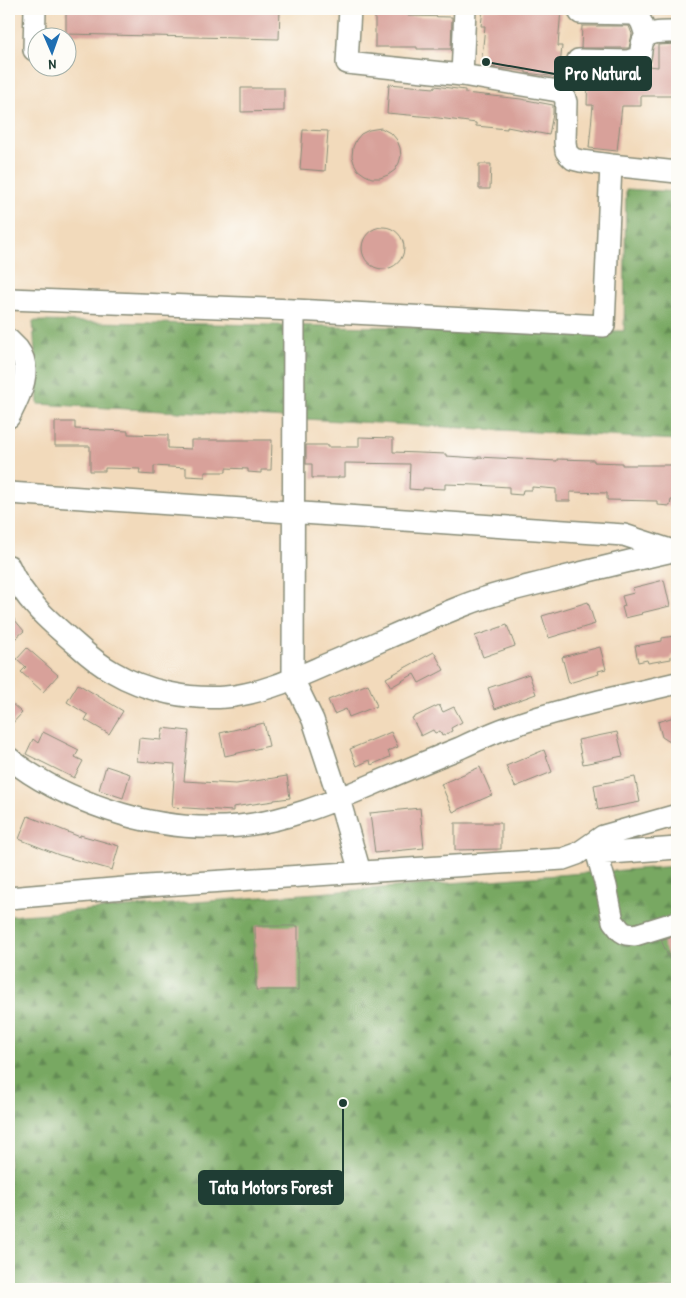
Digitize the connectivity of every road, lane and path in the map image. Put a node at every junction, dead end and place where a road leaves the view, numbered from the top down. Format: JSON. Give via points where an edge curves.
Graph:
{"nodes":[{"id":1,"x":35,"y":9,"type":"edge"},
{"id":2,"x":350,"y":9,"type":"edge"},
{"id":3,"x":465,"y":9,"type":"edge"},
{"id":4,"x":580,"y":13,"type":"dead end"},
{"id":5,"x":35,"y":28,"type":"edge"},
{"id":6,"x":677,"y":32,"type":"edge"},
{"id":7,"x":646,"y":36,"type":"junction"},
{"id":8,"x":578,"y":60,"type":"dead end"},
{"id":9,"x":462,"y":75,"type":"junction"},
{"id":10,"x":612,"y":165,"type":"junction"},
{"id":11,"x":677,"y":172,"type":"edge"},
{"id":12,"x":9,"y":299,"type":"edge"},
{"id":13,"x":294,"y":310,"type":"junction"},
{"id":14,"x":9,"y":340,"type":"edge"},
{"id":15,"x":9,"y":417,"type":"edge"},
{"id":16,"x":9,"y":493,"type":"edge"},
{"id":17,"x":293,"y":512,"type":"junction"},
{"id":18,"x":676,"y":555,"type":"edge"},
{"id":19,"x":9,"y":566,"type":"edge"},
{"id":20,"x":293,"y":679,"type":"junction"},
{"id":21,"x":677,"y":683,"type":"edge"},
{"id":22,"x":9,"y":758,"type":"edge"},
{"id":23,"x":339,"y":799,"type":"junction"},
{"id":24,"x":677,"y":815,"type":"edge"},
{"id":25,"x":596,"y":848,"type":"junction"},
{"id":26,"x":677,"y":848,"type":"edge"},
{"id":27,"x":360,"y":872,"type":"junction"},
{"id":28,"x":9,"y":898,"type":"edge"},
{"id":29,"x":677,"y":922,"type":"edge"}],
"edges":[{"from":1,"to":5,"type":"street"},
{"from":2,"to":9,"type":"street","via":[[347,63]]},
{"from":3,"to":9,"type":"street"},
{"from":4,"to":7,"type":"street","via":[[633,14],[641,20]]},
{"from":6,"to":7,"type":"street"},
{"from":7,"to":8,"type":"street","via":[[640,57],[636,60]]},
{"from":9,"to":10,"type":"street","via":[[562,93],[566,102],[566,151],[581,161]]},
{"from":10,"to":11,"type":"street"},
{"from":10,"to":13,"type":"street","via":[[604,326]]},
{"from":12,"to":13,"type":"street"},
{"from":13,"to":17,"type":"street"},
{"from":14,"to":15,"type":"street","via":[[19,350],[25,365],[24,384]]},
{"from":16,"to":17,"type":"street"},
{"from":17,"to":18,"type":"street","via":[[624,535]]},
{"from":17,"to":20,"type":"street"},
{"from":18,"to":20,"type":"street","via":[[513,590],[466,604]]},
{"from":19,"to":20,"type":"street","via":[[28,600],[57,628],[95,661],[136,683],[185,696],[226,697]]},
{"from":20,"to":23,"type":"street","via":[[313,720]]},
{"from":21,"to":23,"type":"street","via":[[511,726]]},
{"from":22,"to":23,"type":"street","via":[[52,788],[89,804],[125,816],[168,824],[239,826],[305,812]]},
{"from":23,"to":27,"type":"street"},
{"from":24,"to":25,"type":"street","via":[[603,836]]},
{"from":25,"to":26,"type":"street"},
{"from":25,"to":27,"type":"street","via":[[563,859]]},
{"from":25,"to":29,"type":"street","via":[[613,920],[621,931],[635,935]]},
{"from":27,"to":28,"type":"street"}]}
